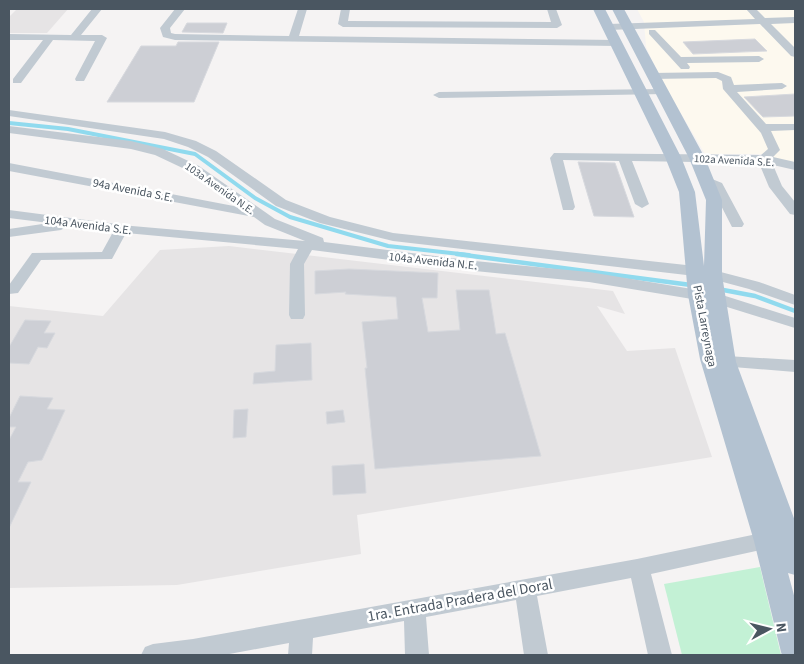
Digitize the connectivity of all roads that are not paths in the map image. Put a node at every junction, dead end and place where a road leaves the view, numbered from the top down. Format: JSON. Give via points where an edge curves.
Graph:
{"nodes":[{"id":1,"x":97,"y":9,"type":"edge"},
{"id":2,"x":180,"y":9,"type":"edge"},
{"id":3,"x":304,"y":9,"type":"edge"},
{"id":4,"x":345,"y":9,"type":"edge"},
{"id":5,"x":552,"y":9,"type":"edge"},
{"id":6,"x":599,"y":9,"type":"edge"},
{"id":7,"x":618,"y":9,"type":"edge"},
{"id":8,"x":751,"y":9,"type":"edge"},
{"id":9,"x":795,"y":20,"type":"edge"},
{"id":10,"x":763,"y":22,"type":"junction"},
{"id":11,"x":628,"y":30,"type":"junction"},
{"id":12,"x":772,"y":30,"type":"junction"},
{"id":13,"x":795,"y":30,"type":"edge"},
{"id":14,"x":652,"y":32,"type":"junction"},
{"id":15,"x":613,"y":34,"type":"junction"},
{"id":16,"x":9,"y":37,"type":"edge"},
{"id":17,"x":51,"y":37,"type":"junction"},
{"id":18,"x":73,"y":38,"type":"junction"},
{"id":19,"x":102,"y":38,"type":"joint"},
{"id":20,"x":293,"y":39,"type":"junction"},
{"id":21,"x":795,"y":54,"type":"edge"},
{"id":22,"x":759,"y":59,"type":"dead end"},
{"id":23,"x":679,"y":60,"type":"junction"},
{"id":24,"x":691,"y":75,"type":"junction"},
{"id":25,"x":652,"y":76,"type":"junction"},
{"id":26,"x":80,"y":79,"type":"dead end"},
{"id":27,"x":17,"y":81,"type":"dead end"},
{"id":28,"x":761,"y":90,"type":"joint"},
{"id":29,"x":590,"y":95,"type":"joint"},
{"id":30,"x":643,"y":95,"type":"junction"},
{"id":31,"x":662,"y":95,"type":"junction"},
{"id":32,"x":439,"y":96,"type":"dead end"},
{"id":33,"x":9,"y":114,"type":"edge"},
{"id":34,"x":782,"y":122,"type":"edge"},
{"id":35,"x":9,"y":129,"type":"edge"},
{"id":36,"x":624,"y":156,"type":"junction"},
{"id":37,"x":673,"y":157,"type":"junction"},
{"id":38,"x":697,"y":158,"type":"junction"},
{"id":39,"x":764,"y":159,"type":"junction"},
{"id":40,"x":795,"y":166,"type":"edge"},
{"id":41,"x":9,"y":167,"type":"edge"},
{"id":42,"x":706,"y":181,"type":"junction"},
{"id":43,"x":642,"y":204,"type":"dead end"},
{"id":44,"x":568,"y":207,"type":"dead end"},
{"id":45,"x":795,"y":211,"type":"edge"},
{"id":46,"x":9,"y":214,"type":"edge"},
{"id":47,"x":257,"y":214,"type":"junction"},
{"id":48,"x":72,"y":223,"type":"junction"},
{"id":49,"x":737,"y":224,"type":"dead end"},
{"id":50,"x":121,"y":229,"type":"junction"},
{"id":51,"x":9,"y":233,"type":"edge"},
{"id":52,"x":168,"y":233,"type":"joint"},
{"id":53,"x":307,"y":245,"type":"junction"},
{"id":54,"x":338,"y":248,"type":"junction"},
{"id":55,"x":706,"y":285,"type":"junction"},
{"id":56,"x":13,"y":290,"type":"dead end"},
{"id":57,"x":795,"y":300,"type":"edge"},
{"id":58,"x":297,"y":315,"type":"dead end"},
{"id":59,"x":795,"y":322,"type":"edge"},
{"id":60,"x":726,"y":362,"type":"junction"},
{"id":61,"x":795,"y":366,"type":"edge"},
{"id":62,"x":767,"y":541,"type":"junction"},
{"id":63,"x":795,"y":564,"type":"edge"},
{"id":64,"x":636,"y":568,"type":"junction"},
{"id":65,"x":525,"y":589,"type":"junction"},
{"id":66,"x":414,"y":609,"type":"junction"},
{"id":67,"x":302,"y":629,"type":"junction"},
{"id":68,"x":795,"y":652,"type":"edge"},
{"id":69,"x":185,"y":653,"type":"edge"},
{"id":70,"x":153,"y":655,"type":"edge"},
{"id":71,"x":300,"y":655,"type":"edge"},
{"id":72,"x":417,"y":655,"type":"edge"},
{"id":73,"x":536,"y":655,"type":"edge"},
{"id":74,"x":660,"y":655,"type":"edge"}],
"edges":[{"from":1,"to":18,"type":"street"},
{"from":2,"to":20,"type":"street","via":[[165,28],[166,35]]},
{"from":3,"to":20,"type":"street","via":[[296,21]]},
{"from":4,"to":5,"type":"street","via":[[343,24],[557,25]]},
{"from":6,"to":15,"type":"main road","name":"Pista Larreynaga"},
{"from":7,"to":11,"type":"main road","name":"Pista Larreynaga"},
{"from":8,"to":10,"type":"street"},
{"from":9,"to":10,"type":"street"},
{"from":10,"to":11,"type":"street"},
{"from":10,"to":12,"type":"street"},
{"from":11,"to":14,"type":"street"},
{"from":11,"to":15,"type":"street"},
{"from":11,"to":25,"type":"main road","name":"Pista Larreynaga"},
{"from":12,"to":13,"type":"street"},
{"from":12,"to":14,"type":"street"},
{"from":12,"to":21,"type":"street"},
{"from":14,"to":23,"type":"street"},
{"from":15,"to":20,"type":"street"},
{"from":15,"to":30,"type":"main road","name":"Pista Larreynaga"},
{"from":16,"to":17,"type":"street"},
{"from":17,"to":18,"type":"street"},
{"from":17,"to":27,"type":"street"},
{"from":18,"to":19,"type":"street"},
{"from":19,"to":26,"type":"street"},
{"from":22,"to":23,"type":"street"},
{"from":23,"to":24,"type":"street"},
{"from":24,"to":25,"type":"street"},
{"from":24,"to":28,"type":"street","via":[[723,76]]},
{"from":25,"to":31,"type":"main road","name":"Pista Larreynaga"},
{"from":28,"to":34,"type":"street","via":[[744,111]]},
{"from":29,"to":30,"type":"street"},
{"from":29,"to":32,"type":"street"},
{"from":30,"to":31,"type":"street"},
{"from":30,"to":37,"type":"main road","name":"Pista Larreynaga"},
{"from":31,"to":38,"type":"main road","name":"Pista Larreynaga"},
{"from":33,"to":55,"type":"street","via":[[165,136],[192,144],[212,154],[282,203],[325,220],[369,232]]},
{"from":34,"to":39,"type":"street","via":[[772,140],[774,150]]},
{"from":35,"to":47,"type":"street","name":"103a Avenida N.E.","via":[[131,145],[159,152],[195,169]]},
{"from":36,"to":37,"type":"street","name":"102a Avenida S.E."},
{"from":36,"to":43,"type":"street"},
{"from":36,"to":44,"type":"street","name":"102a Avenida S.E.","via":[[556,157]]},
{"from":37,"to":38,"type":"street","name":"102a Avenida S.E."},
{"from":37,"to":55,"type":"main road","name":"Pista Larreynaga","via":[[687,192]]},
{"from":38,"to":39,"type":"street","name":"102a Avenida S.E."},
{"from":38,"to":42,"type":"main road","name":"Pista Larreynaga"},
{"from":39,"to":40,"type":"street","name":"102a Avenida S.E."},
{"from":39,"to":45,"type":"street","via":[[776,187]]},
{"from":41,"to":47,"type":"street","name":"94a Avenida S.E."},
{"from":42,"to":49,"type":"street","via":[[717,186]]},
{"from":42,"to":55,"type":"main road","name":"Pista Larreynaga","via":[[714,200]]},
{"from":46,"to":48,"type":"street","name":"104a Avenida S.E."},
{"from":47,"to":54,"type":"street","name":"103a Avenida N.E."},
{"from":48,"to":50,"type":"street","name":"104a Avenida S.E."},
{"from":48,"to":51,"type":"street"},
{"from":50,"to":52,"type":"street","name":"104a Avenida S.E."},
{"from":50,"to":56,"type":"street","via":[[107,256],[37,256]]},
{"from":52,"to":53,"type":"street","name":"104a Avenida N.E."},
{"from":53,"to":54,"type":"street","name":"104a Avenida N.E."},
{"from":53,"to":58,"type":"street","via":[[297,264]]},
{"from":54,"to":55,"type":"street","name":"104a Avenida N.E.","via":[[475,266]]},
{"from":55,"to":57,"type":"street","via":[[754,285]]},
{"from":55,"to":59,"type":"street"},
{"from":55,"to":60,"type":"main road","name":"Pista Larreynaga"},
{"from":55,"to":62,"type":"main road","name":"Pista Larreynaga","via":[[710,359]]},
{"from":60,"to":61,"type":"street"},
{"from":60,"to":63,"type":"main road","name":"Pista Larreynaga","via":[[781,515]]},
{"from":62,"to":64,"type":"street","name":"1ra. Entrada Pradera del Doral"},
{"from":62,"to":68,"type":"main road","name":"Pista Larreynaga"},
{"from":64,"to":65,"type":"street","name":"1ra. Entrada Pradera del Doral"},
{"from":64,"to":74,"type":"street","via":[[642,580]]},
{"from":65,"to":66,"type":"street","name":"1ra. Entrada Pradera del Doral"},
{"from":65,"to":73,"type":"street"},
{"from":66,"to":67,"type":"street","name":"1ra. Entrada Pradera del Doral"},
{"from":66,"to":72,"type":"street"},
{"from":67,"to":69,"type":"street","name":"1ra. Entrada Pradera del Doral"},
{"from":67,"to":71,"type":"street"},
{"from":69,"to":70,"type":"street","name":"1ra. Entrada Pradera del Doral"}]}
